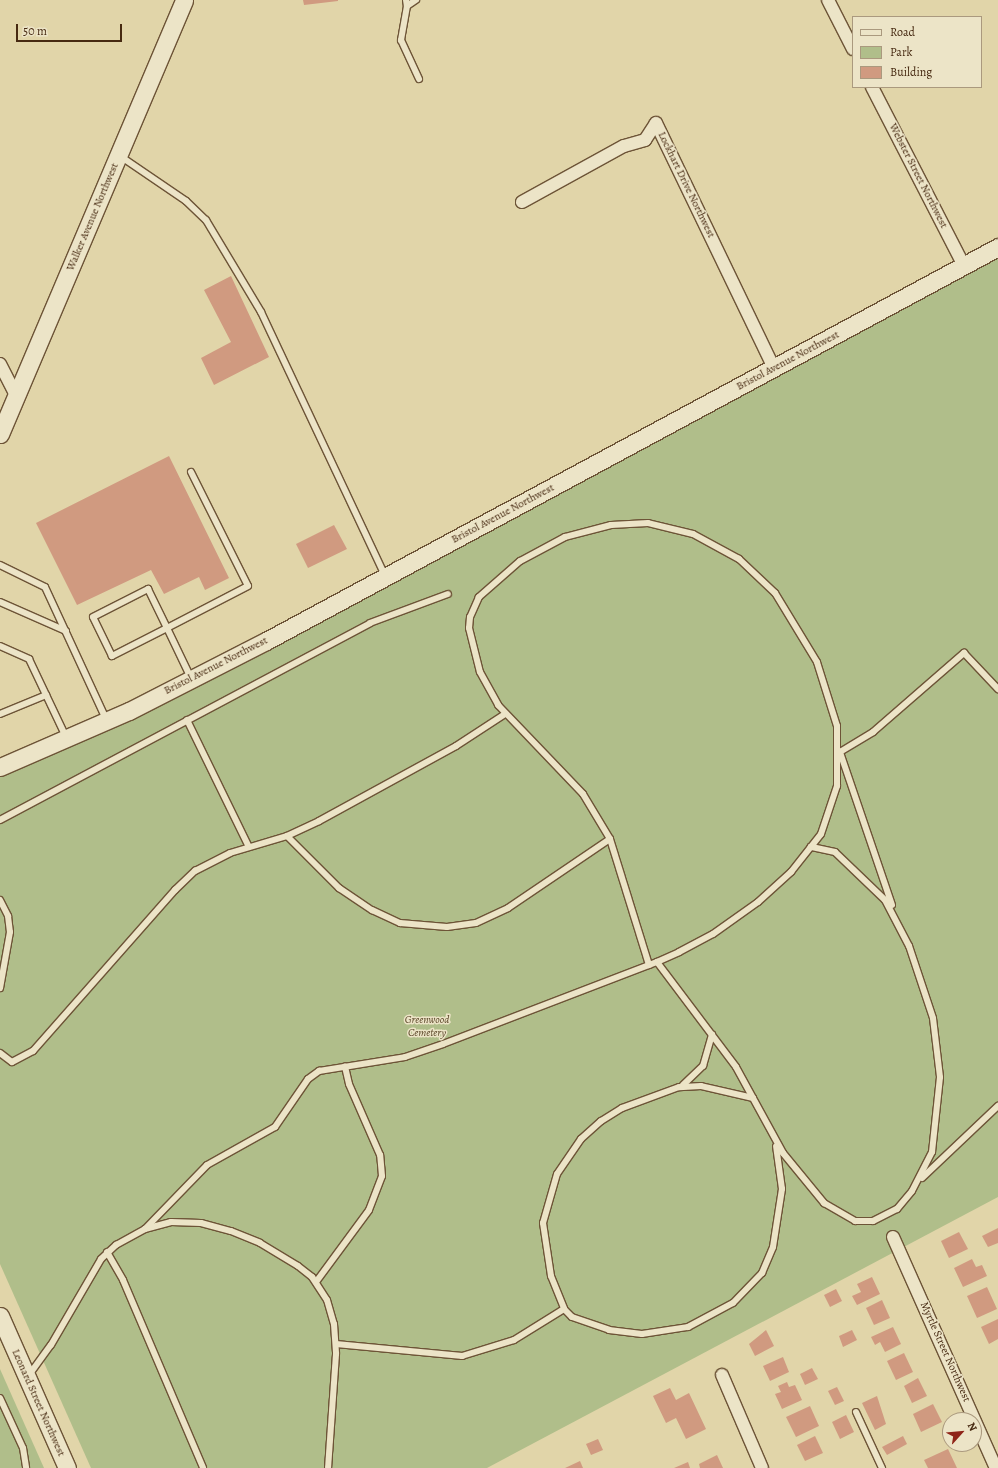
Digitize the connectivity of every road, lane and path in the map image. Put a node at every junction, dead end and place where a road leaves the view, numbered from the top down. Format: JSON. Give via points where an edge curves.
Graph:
{"nodes":[{"id":1,"x":184,"y":0,"type":"edge"},
{"id":2,"x":416,"y":0,"type":"edge"},
{"id":3,"x":828,"y":0,"type":"edge"},
{"id":4,"x":407,"y":3,"type":"edge"},
{"id":5,"x":852,"y":47,"type":"edge"},
{"id":6,"x":419,"y":79,"type":"dead end"},
{"id":7,"x":873,"y":88,"type":"edge"},
{"id":8,"x":120,"y":156,"type":"junction"},
{"id":9,"x":522,"y":202,"type":"dead end"},
{"id":10,"x":998,"y":247,"type":"edge"},
{"id":11,"x":964,"y":266,"type":"junction"},
{"id":12,"x":0,"y":364,"type":"edge"},
{"id":13,"x":774,"y":368,"type":"junction"},
{"id":14,"x":16,"y":396,"type":"junction"},
{"id":15,"x":0,"y":434,"type":"edge"},
{"id":16,"x":191,"y":472,"type":"dead end"},
{"id":17,"x":0,"y":565,"type":"edge"},
{"id":18,"x":386,"y":577,"type":"junction"},
{"id":19,"x":448,"y":594,"type":"dead end"},
{"id":20,"x":0,"y":602,"type":"edge"},
{"id":21,"x":167,"y":628,"type":"junction"},
{"id":22,"x":66,"y":631,"type":"junction"},
{"id":23,"x":0,"y":646,"type":"edge"},
{"id":24,"x":191,"y":678,"type":"junction"},
{"id":25,"x":998,"y":689,"type":"edge"},
{"id":26,"x":46,"y":695,"type":"junction"},
{"id":27,"x":0,"y":714,"type":"edge"},
{"id":28,"x":505,"y":714,"type":"junction"},
{"id":29,"x":107,"y":720,"type":"junction"},
{"id":30,"x":187,"y":720,"type":"junction"},
{"id":31,"x":66,"y":738,"type":"junction"},
{"id":32,"x":840,"y":752,"type":"junction"},
{"id":33,"x":0,"y":767,"type":"edge"},
{"id":34,"x":0,"y":820,"type":"edge"},
{"id":35,"x":287,"y":836,"type":"junction"},
{"id":36,"x":610,"y":839,"type":"junction"},
{"id":37,"x":249,"y":847,"type":"junction"},
{"id":38,"x":811,"y":847,"type":"junction"},
{"id":39,"x":0,"y":900,"type":"edge"},
{"id":40,"x":896,"y":917,"type":"junction"},
{"id":41,"x":656,"y":962,"type":"junction"},
{"id":42,"x":649,"y":965,"type":"junction"},
{"id":43,"x":0,"y":988,"type":"edge"},
{"id":44,"x":712,"y":1034,"type":"junction"},
{"id":45,"x":0,"y":1053,"type":"edge"},
{"id":46,"x":345,"y":1066,"type":"junction"},
{"id":47,"x":679,"y":1087,"type":"junction"},
{"id":48,"x":753,"y":1098,"type":"junction"},
{"id":49,"x":998,"y":1106,"type":"edge"},
{"id":50,"x":769,"y":1128,"type":"junction"},
{"id":51,"x":917,"y":1183,"type":"junction"},
{"id":52,"x":145,"y":1229,"type":"junction"},
{"id":53,"x":893,"y":1237,"type":"dead end"},
{"id":54,"x":107,"y":1252,"type":"junction"},
{"id":55,"x":316,"y":1282,"type":"junction"},
{"id":56,"x":564,"y":1309,"type":"junction"},
{"id":57,"x":0,"y":1316,"type":"edge"},
{"id":58,"x":336,"y":1344,"type":"junction"},
{"id":59,"x":722,"y":1375,"type":"dead end"},
{"id":60,"x":27,"y":1378,"type":"junction"},
{"id":61,"x":0,"y":1398,"type":"edge"},
{"id":62,"x":856,"y":1412,"type":"dead end"},
{"id":63,"x":26,"y":1468,"type":"edge"},
{"id":64,"x":67,"y":1468,"type":"edge"},
{"id":65,"x":203,"y":1468,"type":"edge"},
{"id":66,"x":328,"y":1468,"type":"edge"},
{"id":67,"x":762,"y":1468,"type":"edge"},
{"id":68,"x":882,"y":1468,"type":"edge"},
{"id":69,"x":996,"y":1468,"type":"edge"}],
"edges":[{"from":1,"to":8,"type":"street","name":"Walker Avenue Northwest"},
{"from":2,"to":4,"type":"lane"},
{"from":3,"to":5,"type":"street"},
{"from":4,"to":6,"type":"lane","via":[[401,40]]},
{"from":7,"to":11,"type":"street","name":"Webster Street Northwest"},
{"from":8,"to":14,"type":"street","name":"Walker Avenue Northwest"},
{"from":8,"to":18,"type":"lane","via":[[186,201],[206,220],[261,312]]},
{"from":9,"to":13,"type":"street","name":"Lockhart Drive Northwest","via":[[624,146],[645,140],[656,123]]},
{"from":10,"to":11,"type":"street","name":"Bristol Avenue Northwest"},
{"from":11,"to":13,"type":"street","name":"Bristol Avenue Northwest"},
{"from":12,"to":14,"type":"street"},
{"from":13,"to":18,"type":"street","name":"Bristol Avenue Northwest"},
{"from":14,"to":15,"type":"street","name":"Walker Avenue Northwest"},
{"from":16,"to":21,"type":"lane","via":[[248,586]]},
{"from":17,"to":22,"type":"lane","via":[[46,586]]},
{"from":18,"to":24,"type":"street","name":"Bristol Avenue Northwest"},
{"from":19,"to":30,"type":"lane","via":[[370,623]]},
{"from":20,"to":22,"type":"lane"},
{"from":21,"to":21,"type":"lane","via":[[112,656],[93,617],[148,589]]},
{"from":21,"to":24,"type":"lane"},
{"from":22,"to":29,"type":"lane"},
{"from":23,"to":26,"type":"lane","via":[[30,658]]},
{"from":24,"to":29,"type":"street","name":"Bristol Avenue Northwest"},
{"from":25,"to":32,"type":"lane","via":[[964,653],[873,732]]},
{"from":26,"to":27,"type":"lane"},
{"from":26,"to":31,"type":"lane"},
{"from":28,"to":32,"type":"lane","via":[[485,682],[471,642],[470,617],[479,597],[520,561],[565,536],[611,525],[648,524],[704,538],[760,575],[786,609],[822,673],[837,726]]},
{"from":28,"to":35,"type":"lane","via":[[404,776]]},
{"from":28,"to":36,"type":"lane","via":[[583,794]]},
{"from":29,"to":31,"type":"street","name":"Bristol Avenue Northwest"},
{"from":30,"to":34,"type":"lane"},
{"from":30,"to":37,"type":"lane"},
{"from":31,"to":33,"type":"street","name":"Bristol Avenue Northwest"},
{"from":32,"to":38,"type":"lane","via":[[834,799],[825,824]]},
{"from":32,"to":40,"type":"lane"},
{"from":35,"to":36,"type":"lane","via":[[339,888],[372,910],[400,923],[447,926],[463,926],[494,916]]},
{"from":35,"to":37,"type":"lane"},
{"from":36,"to":42,"type":"lane"},
{"from":37,"to":45,"type":"lane","via":[[187,878],[94,985],[26,1058],[12,1062]]},
{"from":38,"to":40,"type":"lane","via":[[830,849],[853,866],[879,892]]},
{"from":38,"to":41,"type":"lane","via":[[791,872],[748,909],[713,934]]},
{"from":39,"to":43,"type":"lane","via":[[8,916],[10,932]]},
{"from":40,"to":51,"type":"lane","via":[[930,1005],[940,1064],[940,1104],[932,1152]]},
{"from":41,"to":42,"type":"lane"},
{"from":41,"to":44,"type":"lane"},
{"from":42,"to":46,"type":"lane","via":[[405,1057]]},
{"from":44,"to":47,"type":"lane","via":[[703,1066]]},
{"from":44,"to":48,"type":"lane"},
{"from":46,"to":52,"type":"lane","via":[[326,1068],[313,1075],[275,1127],[207,1165]]},
{"from":46,"to":55,"type":"lane","via":[[349,1084],[380,1155],[382,1176],[369,1210]]},
{"from":47,"to":48,"type":"lane","via":[[701,1086]]},
{"from":47,"to":56,"type":"lane","via":[[639,1100],[601,1121],[581,1139],[557,1174],[545,1210],[543,1235],[550,1276]]},
{"from":48,"to":50,"type":"lane"},
{"from":49,"to":51,"type":"lane"},
{"from":50,"to":51,"type":"lane","via":[[793,1168],[832,1210],[848,1218],[873,1221],[888,1215],[902,1204]]},
{"from":50,"to":56,"type":"lane","via":[[780,1165],[779,1226],[762,1273],[733,1303],[688,1327],[642,1334],[609,1330],[572,1317]]},
{"from":52,"to":54,"type":"lane"},
{"from":52,"to":55,"type":"lane","via":[[180,1221],[231,1231],[267,1247]]},
{"from":53,"to":69,"type":"street","name":"Myrtle Street Northwest"},
{"from":54,"to":60,"type":"lane","via":[[51,1345]]},
{"from":54,"to":65,"type":"lane","via":[[124,1280]]},
{"from":55,"to":58,"type":"lane","via":[[332,1315]]},
{"from":56,"to":58,"type":"lane","via":[[514,1340],[462,1356]]},
{"from":57,"to":60,"type":"street","name":"Leonard Street Northwest"},
{"from":58,"to":66,"type":"lane"},
{"from":59,"to":67,"type":"street"},
{"from":60,"to":64,"type":"street","name":"Leonard Street Northwest"},
{"from":61,"to":63,"type":"lane","via":[[23,1448]]},
{"from":62,"to":68,"type":"lane"}]}
